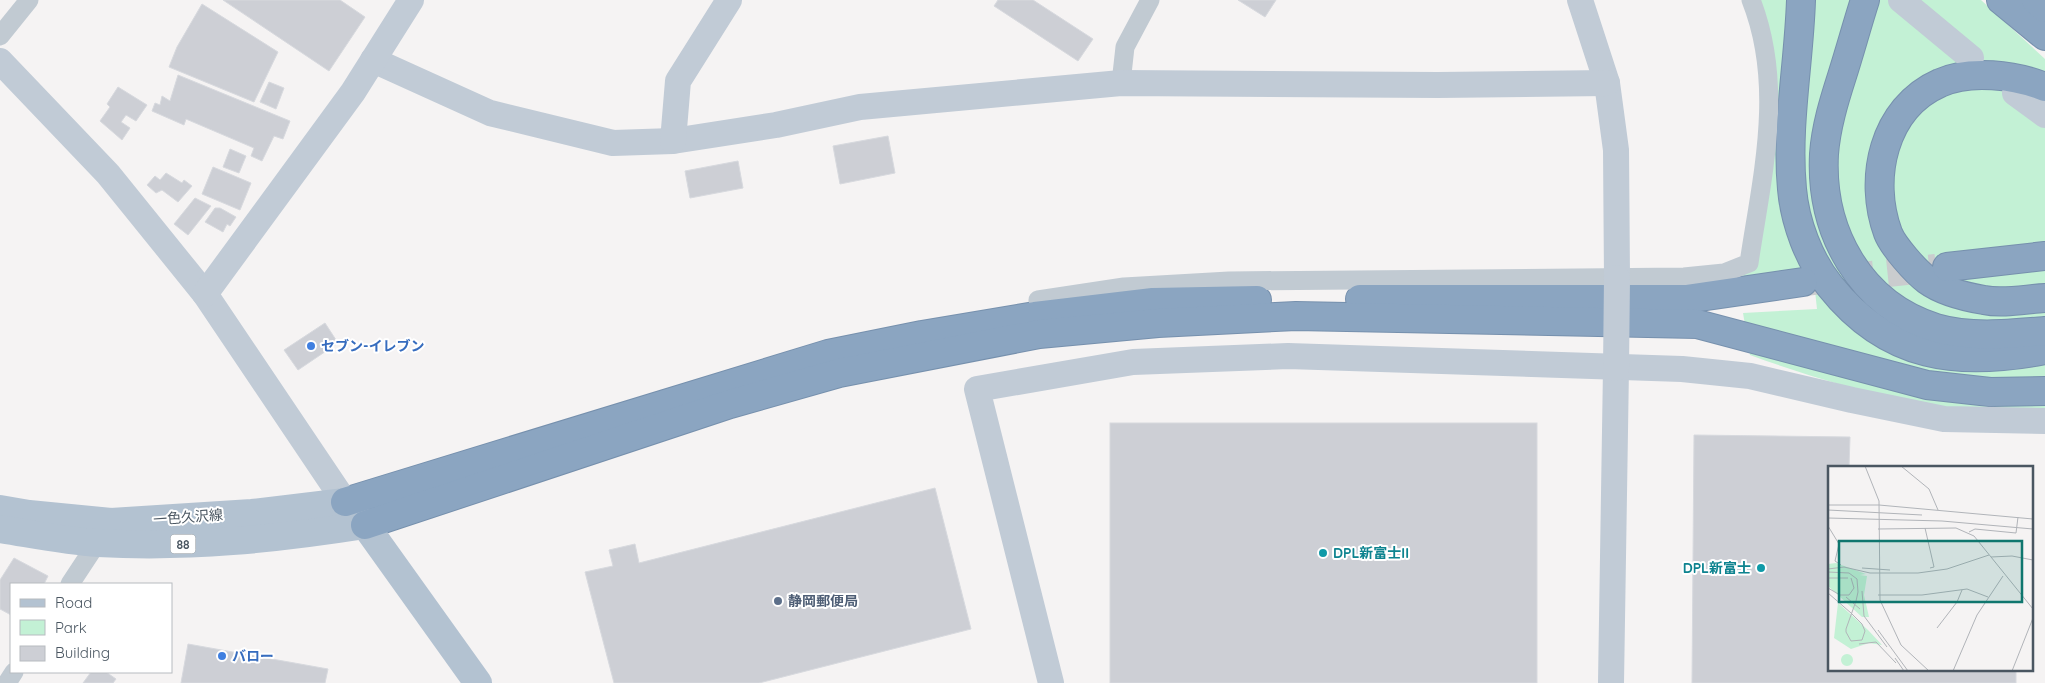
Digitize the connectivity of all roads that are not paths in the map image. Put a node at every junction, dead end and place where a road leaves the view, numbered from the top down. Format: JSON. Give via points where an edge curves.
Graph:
{"nodes":[{"id":1,"x":29,"y":0,"type":"edge"},
{"id":2,"x":411,"y":0,"type":"edge"},
{"id":3,"x":729,"y":0,"type":"edge"},
{"id":4,"x":1150,"y":0,"type":"edge"},
{"id":5,"x":1580,"y":0,"type":"edge"},
{"id":6,"x":1751,"y":0,"type":"edge"},
{"id":7,"x":1801,"y":0,"type":"edge"},
{"id":8,"x":1901,"y":0,"type":"edge"},
{"id":9,"x":2001,"y":0,"type":"edge"},
{"id":10,"x":2036,"y":0,"type":"edge"},
{"id":11,"x":2045,"y":8,"type":"edge"},
{"id":12,"x":1869,"y":11,"type":"edge"},
{"id":13,"x":0,"y":36,"type":"edge"},
{"id":14,"x":2045,"y":36,"type":"edge"},
{"id":15,"x":1971,"y":58,"type":"dead end"},
{"id":16,"x":374,"y":60,"type":"junction"},
{"id":17,"x":0,"y":61,"type":"edge"},
{"id":18,"x":1121,"y":83,"type":"junction"},
{"id":19,"x":1607,"y":83,"type":"junction"},
{"id":20,"x":2045,"y":87,"type":"edge"},
{"id":21,"x":2015,"y":93,"type":"dead end"},
{"id":22,"x":2045,"y":115,"type":"edge"},
{"id":23,"x":673,"y":141,"type":"junction"},
{"id":24,"x":2045,"y":256,"type":"edge"},
{"id":25,"x":1947,"y":267,"type":"tunnel mouth"},
{"id":26,"x":1617,"y":278,"type":"junction"},
{"id":27,"x":1803,"y":282,"type":"tunnel mouth"},
{"id":28,"x":205,"y":294,"type":"junction"},
{"id":29,"x":2045,"y":298,"type":"edge"},
{"id":30,"x":1038,"y":300,"type":"dead end"},
{"id":31,"x":2045,"y":315,"type":"edge"},
{"id":32,"x":2045,"y":331,"type":"edge"},
{"id":33,"x":2045,"y":350,"type":"edge"},
{"id":34,"x":1616,"y":368,"type":"junction"},
{"id":35,"x":2045,"y":391,"type":"edge"},
{"id":36,"x":2045,"y":421,"type":"edge"},
{"id":37,"x":344,"y":502,"type":"junction"},
{"id":38,"x":0,"y":509,"type":"edge"},
{"id":39,"x":365,"y":525,"type":"junction"},
{"id":40,"x":0,"y":529,"type":"edge"},
{"id":41,"x":97,"y":543,"type":"junction"},
{"id":42,"x":71,"y":583,"type":"edge"},
{"id":43,"x":478,"y":683,"type":"edge"},
{"id":44,"x":1051,"y":683,"type":"edge"},
{"id":45,"x":1611,"y":683,"type":"edge"}],
"edges":[{"from":1,"to":13,"type":"street"},
{"from":2,"to":16,"type":"street"},
{"from":3,"to":23,"type":"street","via":[[678,81]]},
{"from":4,"to":18,"type":"street","via":[[1125,47]]},
{"from":5,"to":19,"type":"street"},
{"from":6,"to":26,"type":"street","via":[[1764,46],[1770,102],[1764,179],[1749,263],[1724,272],[1684,277]]},
{"from":7,"to":33,"type":"highway","via":[[1790,132],[1792,191],[1805,244],[1821,275],[1854,314],[1894,342],[1958,358],[1987,358]]},
{"from":8,"to":15,"type":"street"},
{"from":9,"to":14,"type":"highway"},
{"from":10,"to":11,"type":"highway"},
{"from":12,"to":31,"type":"highway","via":[[1838,152],[1838,189],[1844,217],[1856,244],[1872,269],[1891,287],[1914,303],[1941,314],[2006,320]]},
{"from":12,"to":32,"type":"highway","via":[[1831,112],[1824,152],[1824,185],[1831,220],[1843,253],[1863,280],[1886,301],[1907,316],[1937,328],[1970,334]]},
{"from":16,"to":23,"type":"street","via":[[490,113],[613,143]]},
{"from":16,"to":28,"type":"street"},
{"from":17,"to":28,"type":"street","via":[[108,174]]},
{"from":18,"to":19,"type":"street"},
{"from":18,"to":23,"type":"street","via":[[860,107],[776,125]]},
{"from":19,"to":26,"type":"street","via":[[1616,150]]},
{"from":20,"to":29,"type":"highway","via":[[2008,78],[1974,75],[1941,83],[1918,98],[1901,115],[1881,156],[1879,192],[1888,235],[1928,280],[1958,294],[1986,301]]},
{"from":21,"to":22,"type":"street"},
{"from":24,"to":25,"type":"highway"},
{"from":26,"to":30,"type":"street","via":[[1229,281],[1124,287]]},
{"from":26,"to":34,"type":"street","bridge":true},
{"from":27,"to":37,"type":"highway","via":[[1686,299],[1154,302],[1035,316],[922,334],[828,354]]},
{"from":28,"to":37,"type":"street"},
{"from":34,"to":36,"type":"street","via":[[1682,369],[1750,376],[1944,418]]},
{"from":34,"to":44,"type":"street","via":[[1268,357],[1133,362],[977,389]]},
{"from":34,"to":45,"type":"street"},
{"from":35,"to":39,"type":"highway","via":[[1990,392],[1927,385],[1696,324],[1296,316],[1158,322],[1039,334],[839,373],[721,407]]},
{"from":37,"to":38,"type":"main road","name":"一色久沢線","number":"88","via":[[252,513],[111,522]]},
{"from":37,"to":39,"type":"main road"},
{"from":39,"to":41,"type":"main road","name":"一色久沢線","number":"88","via":[[287,538],[211,544]]},
{"from":39,"to":43,"type":"main road"},
{"from":40,"to":41,"type":"main road","name":"一色久沢線","number":"88"},
{"from":41,"to":42,"type":"street"}]}
